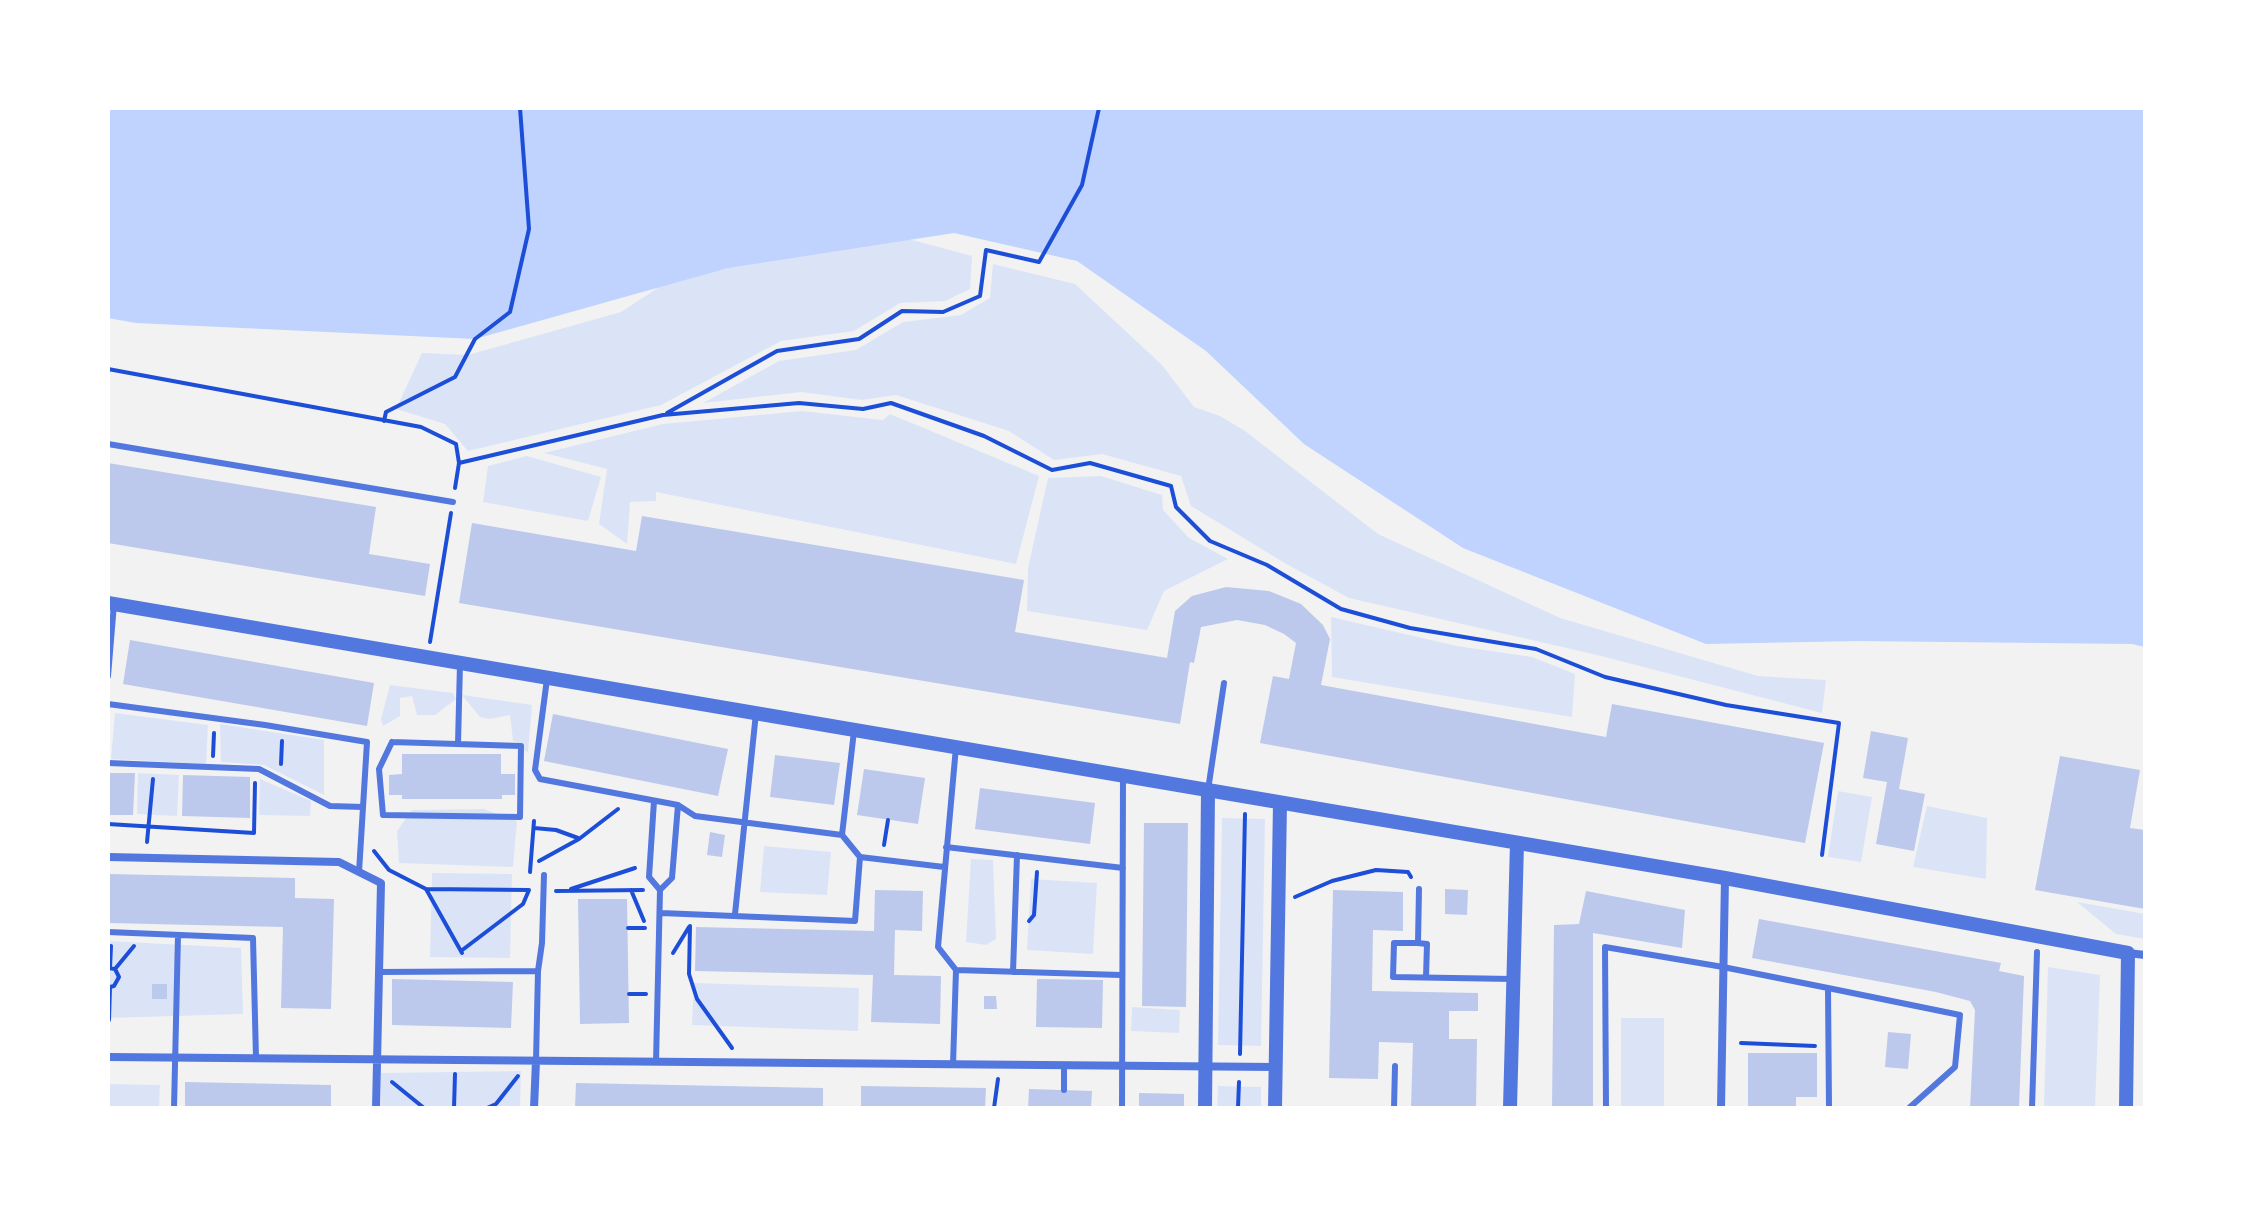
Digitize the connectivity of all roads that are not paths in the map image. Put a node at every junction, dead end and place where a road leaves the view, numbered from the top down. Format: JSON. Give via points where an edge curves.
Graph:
{"nodes":[{"id":1,"x":108,"y":444,"type":"edge"},
{"id":2,"x":453,"y":502,"type":"road end"},
{"id":3,"x":111,"y":603,"type":"edge"},
{"id":4,"x":460,"y":663,"type":"junction"},
{"id":5,"x":108,"y":676,"type":"edge"},
{"id":6,"x":547,"y":677,"type":"junction"},
{"id":7,"x":1224,"y":683,"type":"dead end"},
{"id":8,"x":108,"y":704,"type":"edge"},
{"id":9,"x":756,"y":713,"type":"junction"},
{"id":10,"x":854,"y":730,"type":"junction"},
{"id":11,"x":458,"y":744,"type":"junction"},
{"id":12,"x":956,"y":747,"type":"junction"},
{"id":13,"x":108,"y":763,"type":"edge"},
{"id":14,"x":1123,"y":776,"type":"junction"},
{"id":15,"x":381,"y":789,"type":"junction"},
{"id":16,"x":1208,"y":790,"type":"junction"},
{"id":17,"x":364,"y":792,"type":"junction"},
{"id":18,"x":654,"y":801,"type":"junction"},
{"id":19,"x":1280,"y":803,"type":"junction"},
{"id":20,"x":678,"y":805,"type":"junction"},
{"id":21,"x":363,"y":807,"type":"junction"},
{"id":22,"x":744,"y":822,"type":"junction"},
{"id":23,"x":842,"y":835,"type":"junction"},
{"id":24,"x":1517,"y":843,"type":"junction"},
{"id":25,"x":946,"y":847,"type":"junction"},
{"id":26,"x":1017,"y":855,"type":"junction"},
{"id":27,"x":108,"y":857,"type":"edge"},
{"id":28,"x":860,"y":857,"type":"junction"},
{"id":29,"x":944,"y":867,"type":"junction"},
{"id":30,"x":1123,"y":868,"type":"junction"},
{"id":31,"x":359,"y":872,"type":"junction"},
{"id":32,"x":544,"y":875,"type":"dead end"},
{"id":33,"x":1725,"y":878,"type":"junction"},
{"id":34,"x":1418,"y":887,"type":"road end"},
{"id":35,"x":660,"y":890,"type":"junction"},
{"id":36,"x":661,"y":913,"type":"junction"},
{"id":37,"x":735,"y":914,"type":"junction"},
{"id":38,"x":110,"y":932,"type":"edge"},
{"id":39,"x":178,"y":935,"type":"junction"},
{"id":40,"x":1418,"y":943,"type":"junction"},
{"id":41,"x":2037,"y":952,"type":"dead end"},
{"id":42,"x":2128,"y":953,"type":"junction"},
{"id":43,"x":2145,"y":955,"type":"edge"},
{"id":44,"x":1723,"y":967,"type":"junction"},
{"id":45,"x":956,"y":970,"type":"junction"},
{"id":46,"x":538,"y":971,"type":"junction"},
{"id":47,"x":379,"y":972,"type":"junction"},
{"id":48,"x":1013,"y":972,"type":"junction"},
{"id":49,"x":1121,"y":975,"type":"junction"},
{"id":50,"x":1426,"y":977,"type":"junction"},
{"id":51,"x":1513,"y":979,"type":"junction"},
{"id":52,"x":1828,"y":988,"type":"junction"},
{"id":53,"x":108,"y":1057,"type":"edge"},
{"id":54,"x":175,"y":1058,"type":"junction"},
{"id":55,"x":256,"y":1058,"type":"junction"},
{"id":56,"x":378,"y":1060,"type":"junction"},
{"id":57,"x":536,"y":1061,"type":"junction"},
{"id":58,"x":656,"y":1062,"type":"junction"},
{"id":59,"x":953,"y":1065,"type":"junction"},
{"id":60,"x":1064,"y":1066,"type":"junction"},
{"id":61,"x":1122,"y":1066,"type":"junction"},
{"id":62,"x":1395,"y":1066,"type":"dead end"},
{"id":63,"x":1206,"y":1067,"type":"junction"},
{"id":64,"x":1275,"y":1067,"type":"junction"},
{"id":65,"x":1064,"y":1090,"type":"dead end"},
{"id":66,"x":174,"y":1108,"type":"edge"},
{"id":67,"x":376,"y":1108,"type":"edge"},
{"id":68,"x":534,"y":1108,"type":"edge"},
{"id":69,"x":1122,"y":1108,"type":"edge"},
{"id":70,"x":1205,"y":1108,"type":"edge"},
{"id":71,"x":1275,"y":1108,"type":"edge"},
{"id":72,"x":1394,"y":1108,"type":"edge"},
{"id":73,"x":1510,"y":1108,"type":"edge"},
{"id":74,"x":1606,"y":1108,"type":"edge"},
{"id":75,"x":1721,"y":1108,"type":"edge"},
{"id":76,"x":1829,"y":1108,"type":"edge"},
{"id":77,"x":1909,"y":1108,"type":"edge"},
{"id":78,"x":2032,"y":1108,"type":"edge"},
{"id":79,"x":2126,"y":1108,"type":"edge"}],
"edges":[{"from":1,"to":2,"type":"lane"},
{"from":3,"to":4,"type":"street"},
{"from":3,"to":5,"type":"lane"},
{"from":4,"to":6,"type":"street"},
{"from":4,"to":11,"type":"lane"},
{"from":6,"to":9,"type":"street"},
{"from":6,"to":18,"type":"lane","via":[[535,770],[540,779]]},
{"from":7,"to":16,"type":"lane"},
{"from":8,"to":17,"type":"lane","via":[[367,742]]},
{"from":9,"to":10,"type":"street"},
{"from":9,"to":22,"type":"lane"},
{"from":10,"to":12,"type":"street"},
{"from":10,"to":23,"type":"lane"},
{"from":11,"to":15,"type":"lane","via":[[392,742],[379,769]]},
{"from":11,"to":15,"type":"lane","via":[[521,746],[520,817],[383,815]]},
{"from":12,"to":14,"type":"street"},
{"from":12,"to":25,"type":"lane"},
{"from":13,"to":21,"type":"lane","via":[[255,769],[330,806]]},
{"from":14,"to":16,"type":"street"},
{"from":14,"to":30,"type":"lane"},
{"from":15,"to":17,"type":"lane"},
{"from":16,"to":19,"type":"street"},
{"from":16,"to":63,"type":"street"},
{"from":17,"to":21,"type":"lane"},
{"from":18,"to":20,"type":"lane"},
{"from":18,"to":35,"type":"lane","via":[[649,877]]},
{"from":19,"to":24,"type":"street"},
{"from":19,"to":64,"type":"street"},
{"from":20,"to":22,"type":"lane","via":[[695,816]]},
{"from":20,"to":35,"type":"lane","via":[[672,878]]},
{"from":21,"to":31,"type":"lane"},
{"from":22,"to":23,"type":"lane"},
{"from":22,"to":37,"type":"lane"},
{"from":23,"to":28,"type":"lane"},
{"from":24,"to":33,"type":"street"},
{"from":24,"to":51,"type":"street"},
{"from":25,"to":26,"type":"lane"},
{"from":25,"to":29,"type":"lane"},
{"from":26,"to":30,"type":"lane"},
{"from":26,"to":48,"type":"lane"},
{"from":27,"to":31,"type":"street","via":[[339,862]]},
{"from":28,"to":29,"type":"lane"},
{"from":28,"to":37,"type":"lane","via":[[855,921]]},
{"from":29,"to":45,"type":"lane","via":[[938,947]]},
{"from":30,"to":49,"type":"lane"},
{"from":31,"to":47,"type":"street","via":[[381,883]]},
{"from":32,"to":46,"type":"lane"},
{"from":33,"to":42,"type":"street"},
{"from":33,"to":44,"type":"street"},
{"from":34,"to":40,"type":"lane"},
{"from":35,"to":36,"type":"lane"},
{"from":36,"to":37,"type":"lane"},
{"from":36,"to":58,"type":"lane"},
{"from":38,"to":39,"type":"lane"},
{"from":39,"to":54,"type":"lane"},
{"from":39,"to":55,"type":"lane","via":[[253,938]]},
{"from":40,"to":50,"type":"lane","via":[[1427,944]]},
{"from":40,"to":50,"type":"lane","via":[[1394,943],[1393,977]]},
{"from":41,"to":78,"type":"lane"},
{"from":42,"to":43,"type":"street"},
{"from":42,"to":79,"type":"street"},
{"from":44,"to":52,"type":"lane"},
{"from":44,"to":74,"type":"lane","via":[[1605,947]]},
{"from":44,"to":75,"type":"street"},
{"from":45,"to":48,"type":"lane"},
{"from":45,"to":59,"type":"lane"},
{"from":46,"to":47,"type":"lane"},
{"from":46,"to":57,"type":"lane"},
{"from":47,"to":56,"type":"street"},
{"from":48,"to":49,"type":"lane"},
{"from":49,"to":61,"type":"lane"},
{"from":50,"to":51,"type":"lane"},
{"from":51,"to":73,"type":"street"},
{"from":52,"to":76,"type":"lane"},
{"from":52,"to":77,"type":"lane","via":[[1960,1015],[1955,1067]]},
{"from":53,"to":54,"type":"street"},
{"from":54,"to":55,"type":"street"},
{"from":54,"to":66,"type":"lane"},
{"from":55,"to":56,"type":"street"},
{"from":56,"to":57,"type":"street"},
{"from":56,"to":67,"type":"street"},
{"from":57,"to":58,"type":"street"},
{"from":57,"to":68,"type":"street"},
{"from":58,"to":59,"type":"street"},
{"from":59,"to":60,"type":"street"},
{"from":60,"to":61,"type":"street"},
{"from":60,"to":65,"type":"lane"},
{"from":61,"to":63,"type":"street"},
{"from":61,"to":69,"type":"lane"},
{"from":62,"to":72,"type":"lane"},
{"from":63,"to":64,"type":"street"},
{"from":63,"to":70,"type":"street"},
{"from":64,"to":71,"type":"street"}]}
